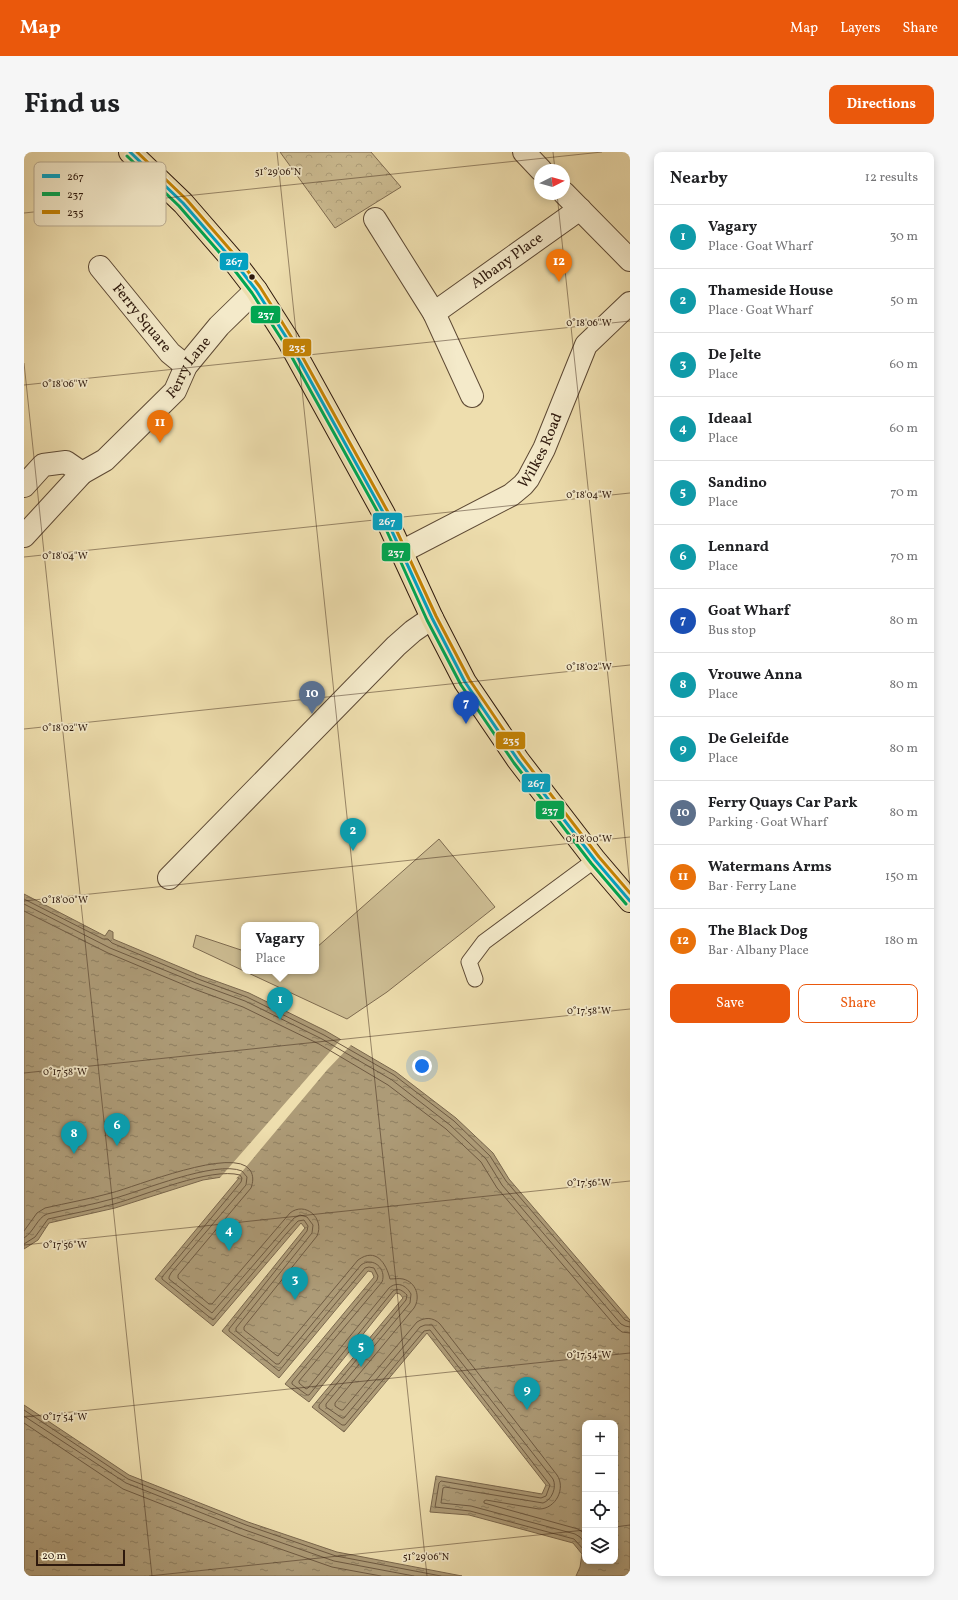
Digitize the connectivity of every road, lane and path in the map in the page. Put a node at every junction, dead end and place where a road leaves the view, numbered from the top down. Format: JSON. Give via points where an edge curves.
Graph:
{"nodes":[{"id":1,"x":130,"y":152,"type":"edge"},
{"id":2,"x":524,"y":152,"type":"edge"},
{"id":3,"x":140,"y":162,"type":"edge"},
{"id":4,"x":535,"y":164,"type":"edge"},
{"id":5,"x":166,"y":187,"type":"edge"},
{"id":6,"x":570,"y":199,"type":"edge"},
{"id":7,"x":580,"y":209,"type":"junction"},
{"id":8,"x":375,"y":219,"type":"dead end"},
{"id":9,"x":630,"y":260,"type":"edge"},
{"id":10,"x":100,"y":266,"type":"dead end"},
{"id":11,"x":256,"y":290,"type":"junction"},
{"id":12,"x":630,"y":303,"type":"edge"},
{"id":13,"x":434,"y":313,"type":"junction"},
{"id":14,"x":186,"y":366,"type":"junction"},
{"id":15,"x":472,"y":396,"type":"dead end"},
{"id":16,"x":87,"y":470,"type":"junction"},
{"id":17,"x":24,"y":486,"type":"edge"},
{"id":18,"x":24,"y":536,"type":"edge"},
{"id":19,"x":403,"y":551,"type":"junction"},
{"id":20,"x":432,"y":618,"type":"junction"},
{"id":21,"x":595,"y":860,"type":"junction"},
{"id":22,"x":169,"y":878,"type":"dead end"},
{"id":23,"x":630,"y":901,"type":"edge"},
{"id":24,"x":474,"y":979,"type":"dead end"}],
"edges":[{"from":1,"to":3,"type":"main road"},
{"from":2,"to":4,"type":"street"},
{"from":5,"to":11,"type":"main road","via":[[183,203]]},
{"from":6,"to":7,"type":"street"},
{"from":7,"to":9,"type":"street"},
{"from":7,"to":13,"type":"street","name":"Albany Place"},
{"from":8,"to":13,"type":"street"},
{"from":10,"to":14,"type":"street","name":"Ferry Square","via":[[170,353]]},
{"from":11,"to":14,"type":"street","name":"Ferry Lane","via":[[219,326]]},
{"from":11,"to":19,"type":"main road","via":[[288,340]]},
{"from":12,"to":19,"type":"street","name":"Wilkes Road","via":[[586,346],[544,449],[523,485],[511,496]]},
{"from":13,"to":15,"type":"street"},
{"from":14,"to":16,"type":"street","name":"Ferry Lane","via":[[175,391],[104,460]]},
{"from":16,"to":17,"type":"street","via":[[66,462],[43,465]]},
{"from":16,"to":18,"type":"street","name":"Ferry Lane"},
{"from":19,"to":20,"type":"main road"},
{"from":20,"to":21,"type":"main road","via":[[465,682],[518,760]]},
{"from":20,"to":22,"type":"street","via":[[399,643]]},
{"from":21,"to":23,"type":"main road"},
{"from":21,"to":24,"type":"lane","via":[[484,942],[469,962]]}]}
